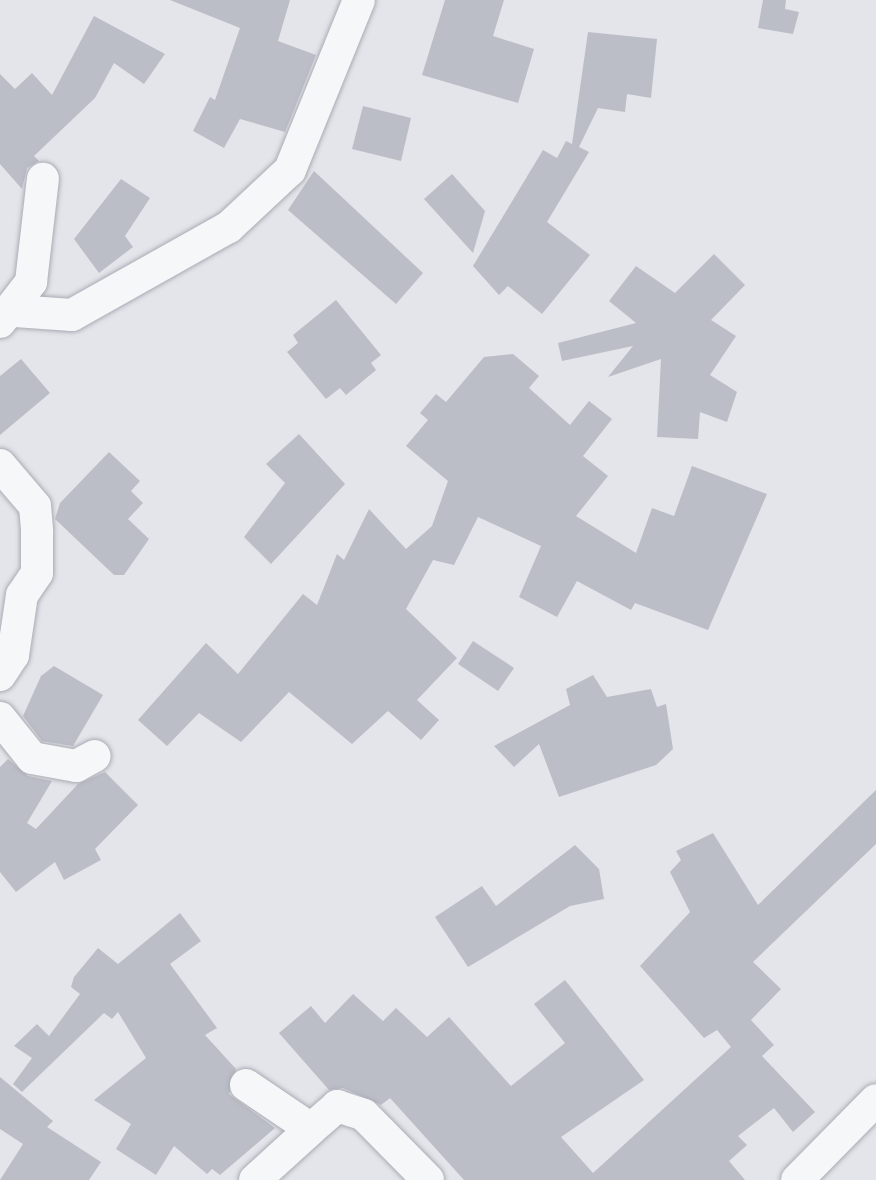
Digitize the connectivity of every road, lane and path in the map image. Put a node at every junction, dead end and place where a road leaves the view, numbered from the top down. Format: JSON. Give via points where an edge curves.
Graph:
{"nodes":[{"id":1,"x":359,"y":0,"type":"edge"},
{"id":2,"x":43,"y":179,"type":"dead end"},
{"id":3,"x":8,"y":316,"type":"edge"},
{"id":4,"x":0,"y":465,"type":"edge"},
{"id":5,"x":0,"y":675,"type":"edge"},
{"id":6,"x":0,"y":718,"type":"edge"},
{"id":7,"x":95,"y":756,"type":"dead end"},
{"id":8,"x":246,"y":1085,"type":"dead end"},
{"id":9,"x":876,"y":1100,"type":"edge"},
{"id":10,"x":311,"y":1129,"type":"junction"},
{"id":11,"x":255,"y":1180,"type":"edge"},
{"id":12,"x":428,"y":1180,"type":"edge"},
{"id":13,"x":797,"y":1180,"type":"edge"}],
"edges":[{"from":1,"to":3,"type":"street","via":[[290,170],[229,227],[72,315]]},
{"from":2,"to":3,"type":"street","via":[[31,282]]},
{"from":4,"to":5,"type":"street","via":[[35,506],[37,531],[37,573],[22,595],[13,655]]},
{"from":6,"to":7,"type":"street","via":[[32,758],[76,766]]},
{"from":8,"to":10,"type":"street"},
{"from":9,"to":13,"type":"street"},
{"from":10,"to":11,"type":"street"},
{"from":10,"to":12,"type":"street","via":[[337,1106],[364,1115]]}]}
